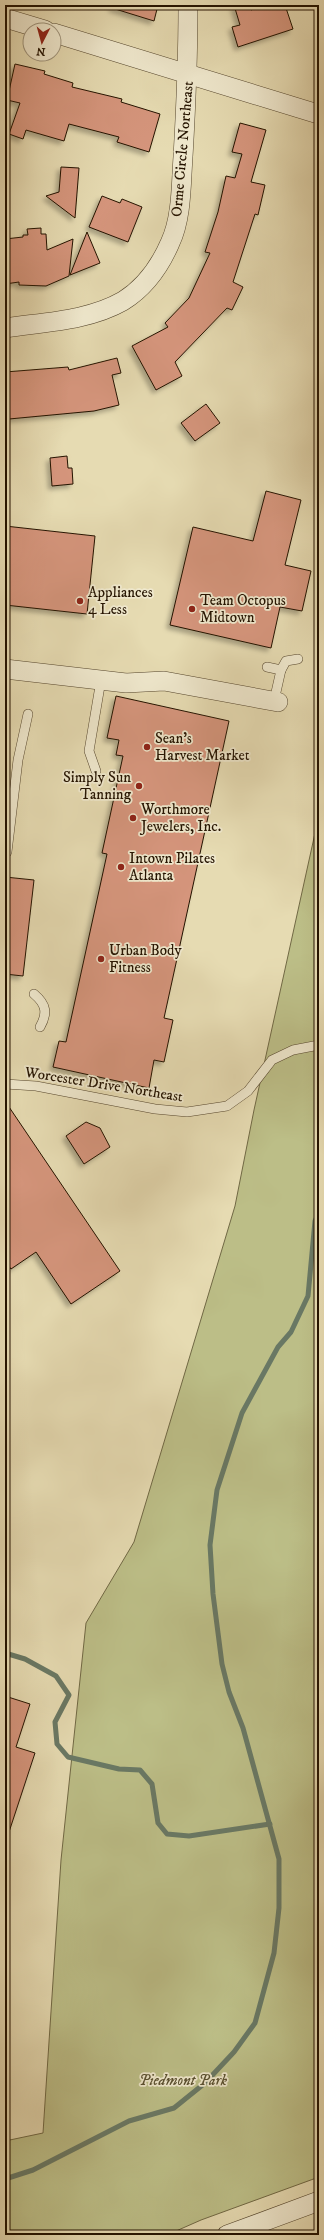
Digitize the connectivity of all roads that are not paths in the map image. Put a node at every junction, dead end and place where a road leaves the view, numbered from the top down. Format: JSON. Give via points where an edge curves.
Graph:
{"nodes":[{"id":1,"x":188,"y":5,"type":"edge"},
{"id":2,"x":5,"y":18,"type":"edge"},
{"id":3,"x":22,"y":23,"type":"edge"},
{"id":4,"x":62,"y":35,"type":"edge"},
{"id":5,"x":188,"y":74,"type":"junction"},
{"id":6,"x":318,"y":114,"type":"edge"},
{"id":7,"x":5,"y":328,"type":"edge"},
{"id":8,"x":298,"y":659,"type":"dead end"},
{"id":9,"x":267,"y":667,"type":"dead end"},
{"id":10,"x":5,"y":669,"type":"edge"},
{"id":11,"x":280,"y":670,"type":"junction"},
{"id":12,"x":101,"y":680,"type":"junction"},
{"id":13,"x":276,"y":702,"type":"joint"},
{"id":14,"x":28,"y":714,"type":"dead end"},
{"id":15,"x":96,"y":771,"type":"dead end"},
{"id":16,"x":7,"y":852,"type":"dead end"},
{"id":17,"x":34,"y":994,"type":"dead end"},
{"id":18,"x":40,"y":1027,"type":"dead end"},
{"id":19,"x":319,"y":1045,"type":"edge"},
{"id":20,"x":5,"y":1084,"type":"edge"},
{"id":21,"x":319,"y":2201,"type":"edge"},
{"id":22,"x":227,"y":2235,"type":"edge"}],
"edges":[{"from":1,"to":5,"type":"street","name":"Orme Circle Northeast"},
{"from":2,"to":3,"type":"street"},
{"from":4,"to":5,"type":"street"},
{"from":5,"to":6,"type":"street"},
{"from":5,"to":7,"type":"street","name":"Orme Circle Northeast","via":[[177,215],[171,242],[159,266],[144,284],[123,301],[103,310],[80,317]]},
{"from":8,"to":11,"type":"lane","via":[[286,661]]},
{"from":9,"to":11,"type":"lane"},
{"from":10,"to":12,"type":"street"},
{"from":11,"to":13,"type":"lane"},
{"from":12,"to":13,"type":"street","via":[[146,684],[164,681]]},
{"from":12,"to":15,"type":"lane","via":[[89,751]]},
{"from":14,"to":16,"type":"lane","via":[[18,760]]},
{"from":17,"to":18,"type":"lane","via":[[42,1000],[46,1009],[45,1019]]},
{"from":19,"to":20,"type":"lane","name":"Worcester Drive Northeast","via":[[293,1050],[272,1060],[248,1091],[227,1106],[188,1112],[155,1110],[36,1086]]},
{"from":21,"to":22,"type":"street"}]}
